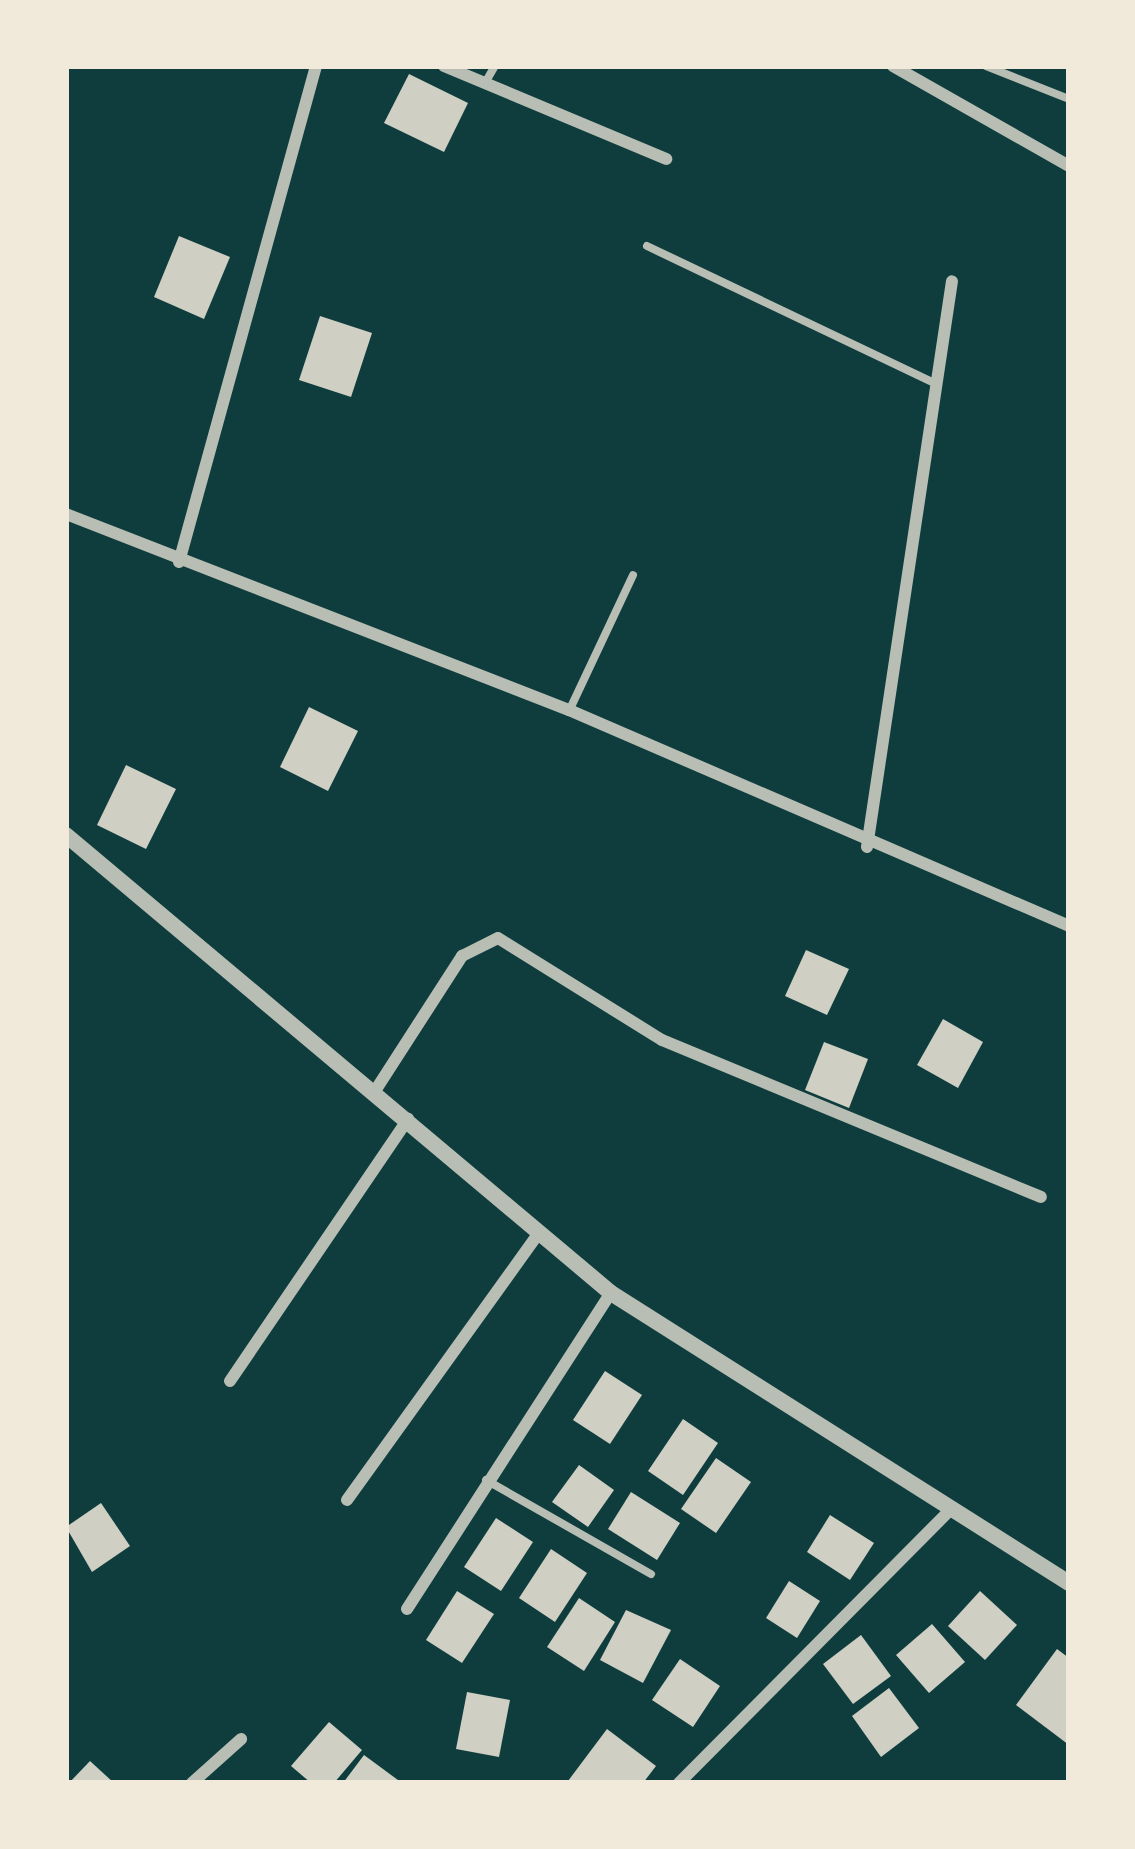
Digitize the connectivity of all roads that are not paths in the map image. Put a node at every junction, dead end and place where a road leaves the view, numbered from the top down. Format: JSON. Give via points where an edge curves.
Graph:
{"nodes":[{"id":1,"x":316,"y":66,"type":"edge"},
{"id":2,"x":444,"y":66,"type":"edge"},
{"id":3,"x":495,"y":66,"type":"edge"},
{"id":4,"x":893,"y":66,"type":"edge"},
{"id":5,"x":986,"y":66,"type":"edge"},
{"id":6,"x":484,"y":84,"type":"junction"},
{"id":7,"x":1069,"y":99,"type":"edge"},
{"id":8,"x":666,"y":159,"type":"dead end"},
{"id":9,"x":1069,"y":166,"type":"edge"},
{"id":10,"x":647,"y":246,"type":"dead end"},
{"id":11,"x":952,"y":281,"type":"dead end"},
{"id":12,"x":934,"y":383,"type":"junction"},
{"id":13,"x":66,"y":514,"type":"edge"},
{"id":14,"x":179,"y":562,"type":"junction"},
{"id":15,"x":633,"y":575,"type":"dead end"},
{"id":16,"x":569,"y":710,"type":"junction"},
{"id":17,"x":66,"y":835,"type":"edge"},
{"id":18,"x":867,"y":847,"type":"junction"},
{"id":19,"x":1069,"y":926,"type":"edge"},
{"id":20,"x":375,"y":1091,"type":"junction"},
{"id":21,"x":408,"y":1119,"type":"junction"},
{"id":22,"x":1041,"y":1197,"type":"dead end"},
{"id":23,"x":538,"y":1233,"type":"junction"},
{"id":24,"x":611,"y":1293,"type":"junction"},
{"id":25,"x":230,"y":1381,"type":"dead end"},
{"id":26,"x":486,"y":1480,"type":"junction"},
{"id":27,"x":347,"y":1500,"type":"dead end"},
{"id":28,"x":951,"y":1509,"type":"junction"},
{"id":29,"x":651,"y":1574,"type":"dead end"},
{"id":30,"x":1069,"y":1583,"type":"edge"},
{"id":31,"x":407,"y":1609,"type":"dead end"},
{"id":32,"x":242,"y":1738,"type":"dead end"},
{"id":33,"x":192,"y":1783,"type":"edge"},
{"id":34,"x":679,"y":1783,"type":"edge"}],
"edges":[{"from":1,"to":14,"type":"street"},
{"from":2,"to":6,"type":"street"},
{"from":3,"to":6,"type":"lane"},
{"from":4,"to":9,"type":"street"},
{"from":5,"to":7,"type":"lane"},
{"from":6,"to":8,"type":"street"},
{"from":10,"to":12,"type":"lane"},
{"from":11,"to":12,"type":"street"},
{"from":12,"to":18,"type":"street"},
{"from":13,"to":14,"type":"street"},
{"from":14,"to":16,"type":"street"},
{"from":15,"to":16,"type":"lane"},
{"from":16,"to":18,"type":"street"},
{"from":17,"to":20,"type":"street"},
{"from":18,"to":19,"type":"street"},
{"from":20,"to":21,"type":"street"},
{"from":20,"to":22,"type":"street","via":[[462,956],[498,938],[662,1040]]},
{"from":21,"to":23,"type":"street"},
{"from":21,"to":25,"type":"street"},
{"from":23,"to":24,"type":"street"},
{"from":23,"to":27,"type":"street"},
{"from":24,"to":26,"type":"street"},
{"from":24,"to":28,"type":"street"},
{"from":26,"to":29,"type":"lane"},
{"from":26,"to":31,"type":"street"},
{"from":28,"to":30,"type":"street"},
{"from":28,"to":34,"type":"street"},
{"from":32,"to":33,"type":"street"}]}
